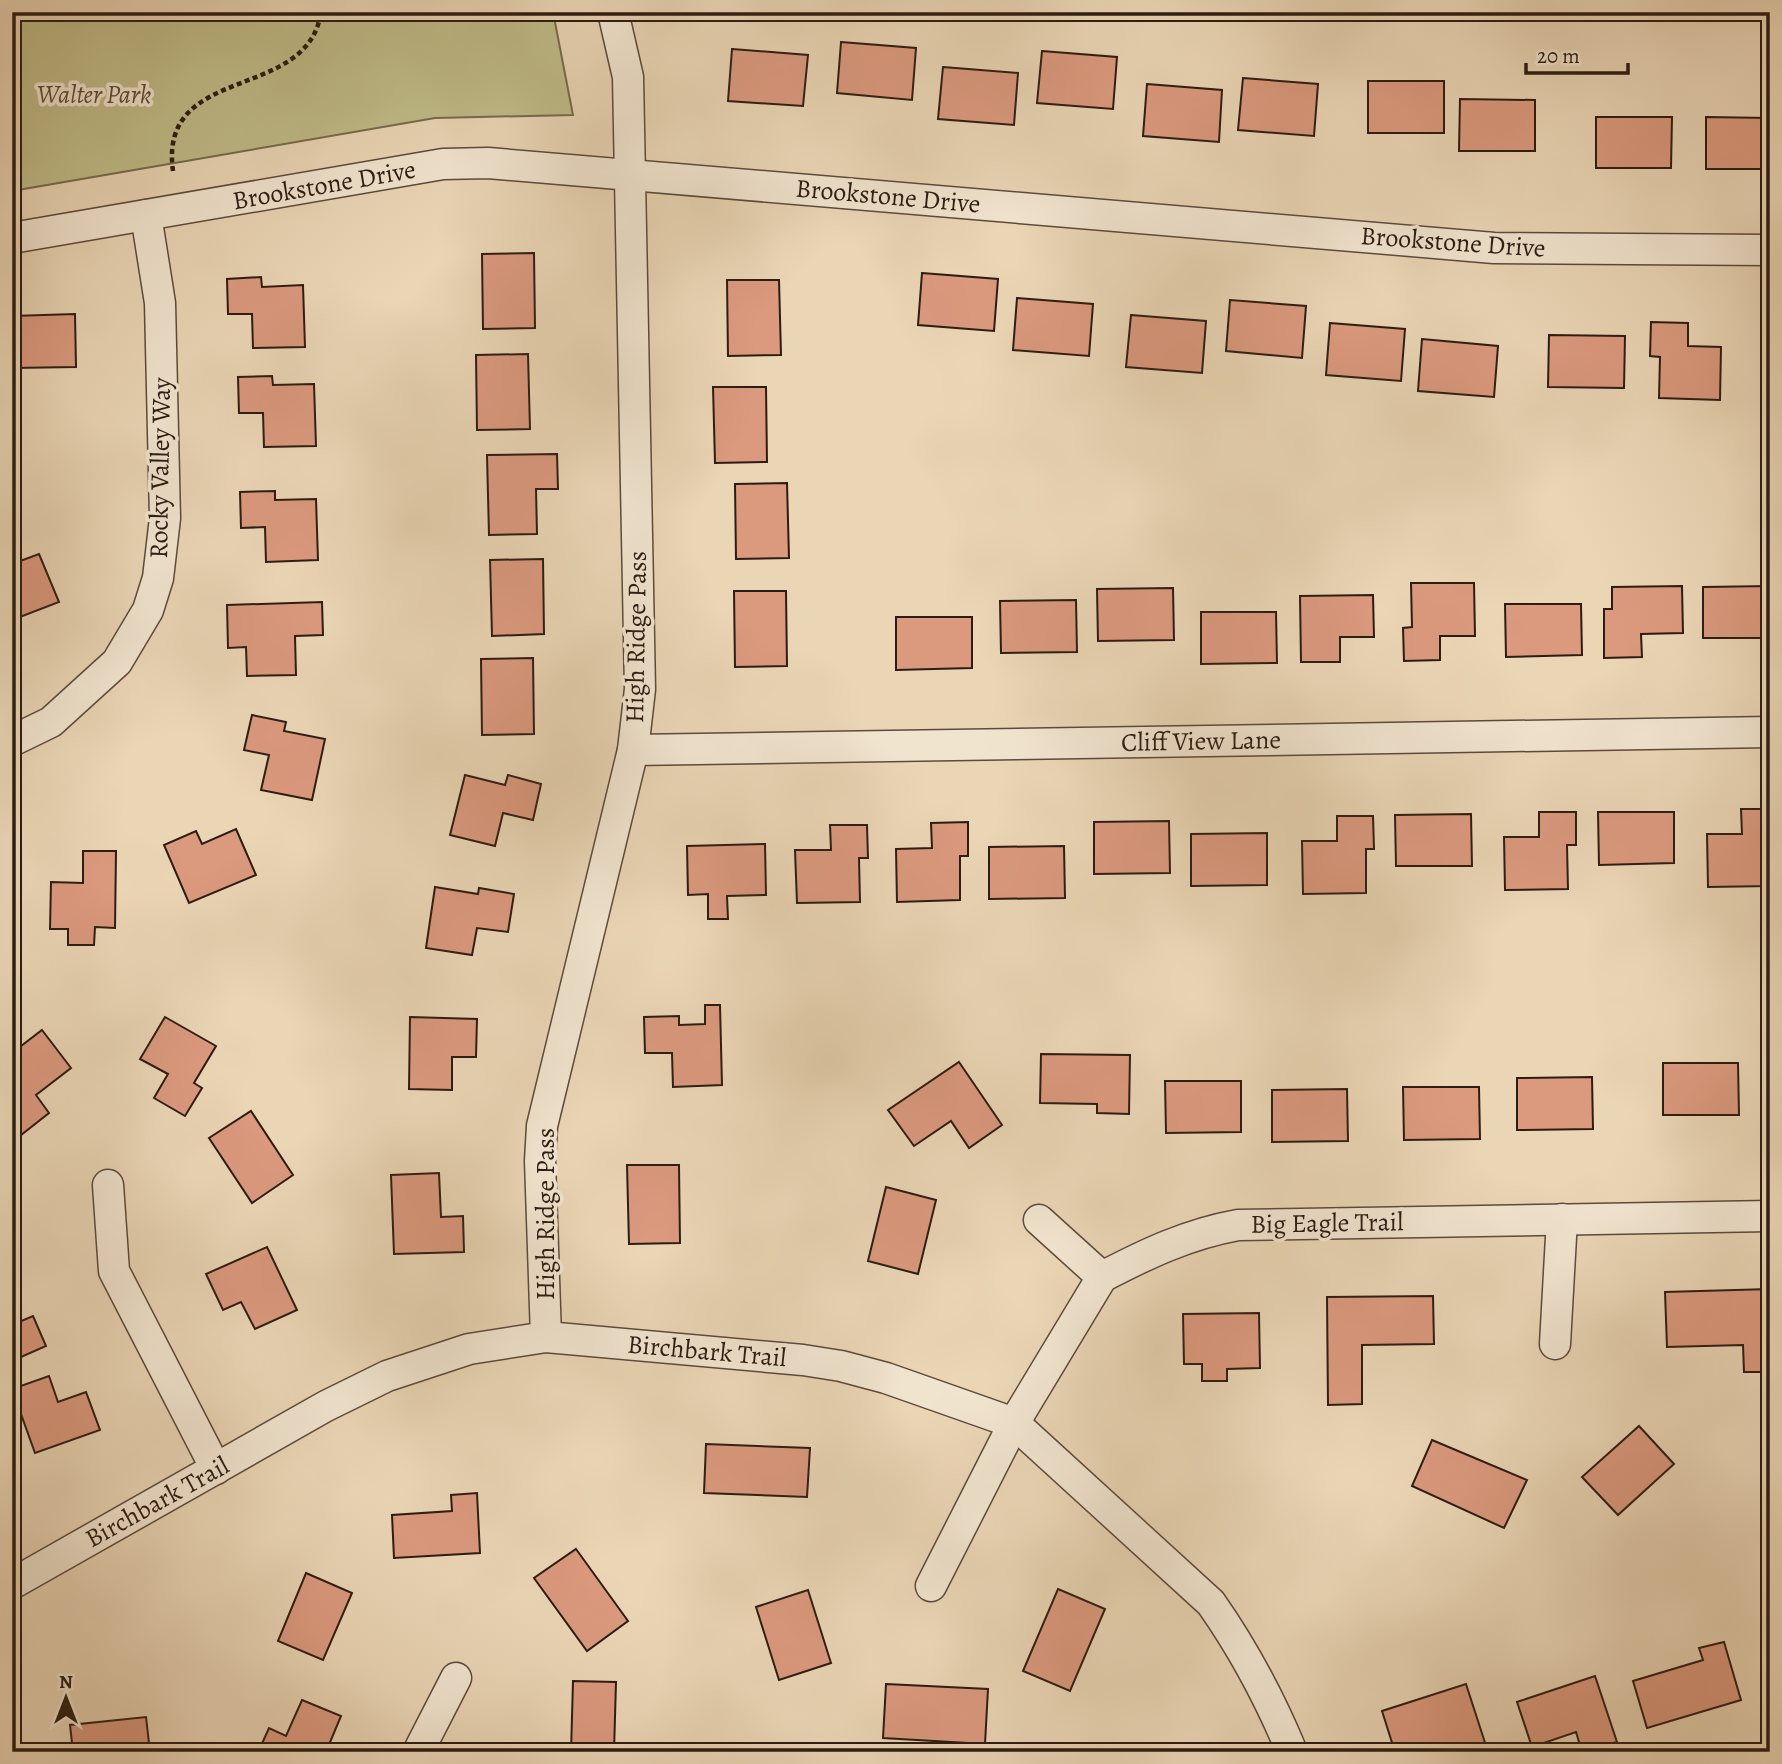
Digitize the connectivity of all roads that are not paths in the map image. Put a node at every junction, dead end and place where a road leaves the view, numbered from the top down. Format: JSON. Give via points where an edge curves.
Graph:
{"nodes":[{"id":1,"x":613,"y":12,"type":"edge"},
{"id":2,"x":631,"y":174,"type":"junction"},
{"id":3,"x":146,"y":215,"type":"junction"},
{"id":4,"x":12,"y":238,"type":"edge"},
{"id":5,"x":1770,"y":250,"type":"edge"},
{"id":6,"x":1770,"y":732,"type":"edge"},
{"id":7,"x":12,"y":741,"type":"edge"},
{"id":8,"x":633,"y":750,"type":"junction"},
{"id":9,"x":108,"y":1185,"type":"dead end"},
{"id":10,"x":1770,"y":1216,"type":"edge"},
{"id":11,"x":1562,"y":1219,"type":"junction"},
{"id":12,"x":1039,"y":1220,"type":"dead end"},
{"id":13,"x":1102,"y":1277,"type":"junction"},
{"id":14,"x":546,"y":1337,"type":"junction"},
{"id":15,"x":1555,"y":1344,"type":"dead end"},
{"id":16,"x":1014,"y":1423,"type":"junction"},
{"id":17,"x":216,"y":1469,"type":"junction"},
{"id":18,"x":12,"y":1584,"type":"edge"},
{"id":19,"x":931,"y":1586,"type":"dead end"},
{"id":20,"x":456,"y":1678,"type":"dead end"},
{"id":21,"x":418,"y":1752,"type":"edge"},
{"id":22,"x":1292,"y":1752,"type":"edge"}],
"edges":[{"from":1,"to":2,"type":"street","name":"High Ridge Pass","via":[[628,77]]},
{"from":2,"to":3,"type":"street","name":"Brookstone Drive","via":[[443,164]]},
{"from":2,"to":5,"type":"street","name":"Brookstone Drive","via":[[1494,248]]},
{"from":2,"to":8,"type":"street","name":"High Ridge Pass","via":[[640,690]]},
{"from":3,"to":4,"type":"street","name":"Brookstone Drive"},
{"from":3,"to":7,"type":"street","name":"Rocky Valley Way","via":[[160,303],[165,518],[158,578],[148,610],[117,662],[51,722]]},
{"from":6,"to":8,"type":"street","name":"Cliff View Lane"},
{"from":8,"to":14,"type":"street","name":"High Ridge Pass","via":[[542,1126]]},
{"from":9,"to":17,"type":"street","via":[[114,1271]]},
{"from":10,"to":11,"type":"street","name":"Big Eagle Trail"},
{"from":11,"to":13,"type":"street","name":"Big Eagle Trail","via":[[1238,1225],[1167,1244]]},
{"from":11,"to":15,"type":"street"},
{"from":12,"to":13,"type":"street"},
{"from":13,"to":16,"type":"street"},
{"from":14,"to":16,"type":"street","name":"Birchbark Trail","via":[[841,1366]]},
{"from":14,"to":17,"type":"street","name":"Birchbark Trail","via":[[469,1349],[387,1376]]},
{"from":16,"to":19,"type":"street"},
{"from":16,"to":22,"type":"street","name":"Birchbark Trail","via":[[1211,1604],[1270,1700]]},
{"from":17,"to":18,"type":"street","name":"Birchbark Trail"},
{"from":20,"to":21,"type":"street"}]}
